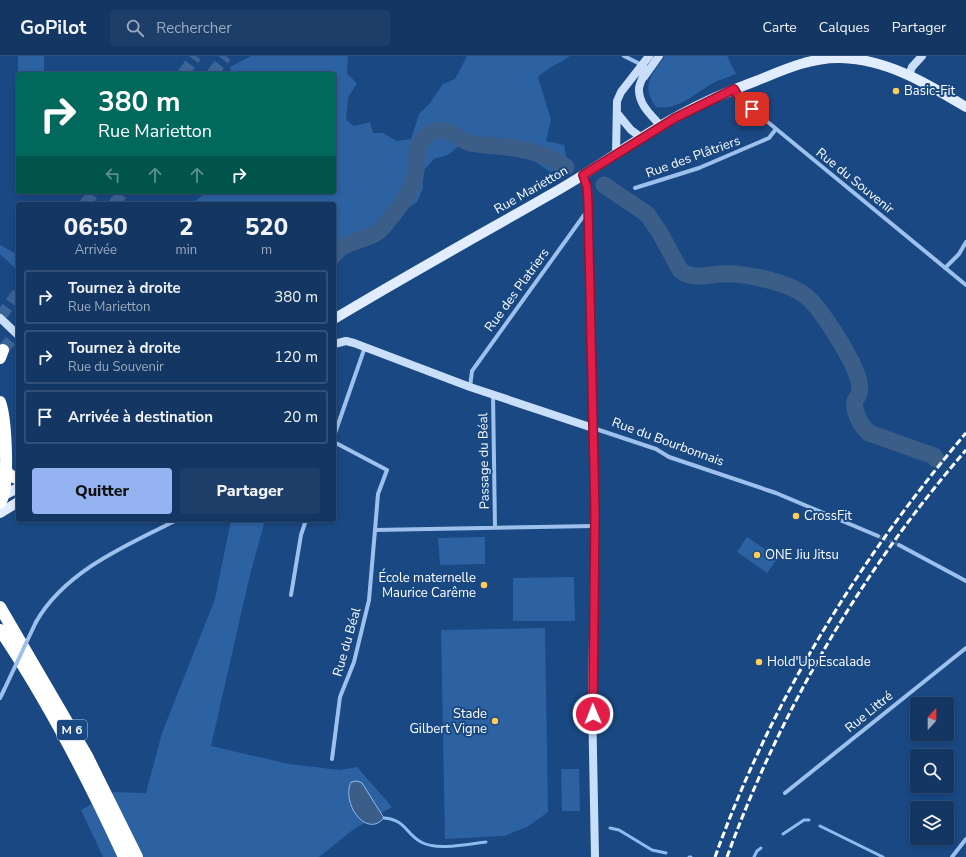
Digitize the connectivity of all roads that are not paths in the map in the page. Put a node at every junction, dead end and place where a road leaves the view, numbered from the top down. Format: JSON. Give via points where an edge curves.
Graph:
{"nodes":[{"id":1,"x":624,"y":56,"type":"edge"},
{"id":2,"x":649,"y":56,"type":"edge"},
{"id":3,"x":659,"y":56,"type":"edge"},
{"id":4,"x":922,"y":56,"type":"edge"},
{"id":5,"x":642,"y":65,"type":"junction"},
{"id":6,"x":909,"y":75,"type":"junction"},
{"id":7,"x":643,"y":80,"type":"junction"},
{"id":8,"x":734,"y":89,"type":"junction"},
{"id":9,"x":966,"y":107,"type":"edge"},
{"id":10,"x":617,"y":113,"type":"junction"},
{"id":11,"x":661,"y":126,"type":"junction"},
{"id":12,"x":776,"y":129,"type":"junction"},
{"id":13,"x":642,"y":138,"type":"junction"},
{"id":14,"x":616,"y":154,"type":"junction"},
{"id":15,"x":583,"y":175,"type":"junction"},
{"id":16,"x":635,"y":188,"type":"dead end"},
{"id":17,"x":588,"y":208,"type":"junction"},
{"id":18,"x":966,"y":242,"type":"edge"},
{"id":19,"x":945,"y":268,"type":"junction"},
{"id":20,"x":966,"y":285,"type":"edge"},
{"id":21,"x":336,"y":317,"type":"edge"},
{"id":22,"x":0,"y":318,"type":"edge"},
{"id":23,"x":16,"y":333,"type":"edge"},
{"id":24,"x":336,"y":344,"type":"edge"},
{"id":25,"x":365,"y":347,"type":"junction"},
{"id":26,"x":470,"y":387,"type":"junction"},
{"id":27,"x":493,"y":393,"type":"junction"},
{"id":28,"x":0,"y":402,"type":"edge"},
{"id":29,"x":594,"y":428,"type":"junction"},
{"id":30,"x":336,"y":430,"type":"edge"},
{"id":31,"x":336,"y":443,"type":"edge"},
{"id":32,"x":5,"y":466,"type":"junction"},
{"id":33,"x":16,"y":477,"type":"edge"},
{"id":34,"x":16,"y":489,"type":"edge"},
{"id":35,"x":1,"y":499,"type":"edge"},
{"id":36,"x":16,"y":503,"type":"edge"},
{"id":37,"x":0,"y":513,"type":"edge"},
{"id":38,"x":173,"y":522,"type":"edge"},
{"id":39,"x":305,"y":522,"type":"edge"},
{"id":40,"x":595,"y":526,"type":"junction"},
{"id":41,"x":495,"y":528,"type":"junction"},
{"id":42,"x":375,"y":530,"type":"junction"},
{"id":43,"x":878,"y":536,"type":"tunnel mouth"},
{"id":44,"x":899,"y":545,"type":"tunnel mouth"},
{"id":45,"x":966,"y":581,"type":"edge"},
{"id":46,"x":291,"y":595,"type":"dead end"},
{"id":47,"x":0,"y":607,"type":"edge"},
{"id":48,"x":0,"y":630,"type":"edge"},
{"id":49,"x":966,"y":648,"type":"edge"},
{"id":50,"x":0,"y":698,"type":"edge"},
{"id":51,"x":332,"y":759,"type":"dead end"},
{"id":52,"x":785,"y":793,"type":"dead end"},
{"id":53,"x":966,"y":839,"type":"edge"},
{"id":54,"x":124,"y":857,"type":"edge"},
{"id":55,"x":137,"y":857,"type":"edge"},
{"id":56,"x":595,"y":857,"type":"edge"},
{"id":57,"x":952,"y":857,"type":"edge"}],
"edges":[{"from":1,"to":5,"type":"street"},
{"from":2,"to":5,"type":"main road"},
{"from":3,"to":7,"type":"main road"},
{"from":4,"to":6,"type":"main road","via":[[912,67]]},
{"from":5,"to":7,"type":"main road","via":[[645,70]]},
{"from":5,"to":10,"type":"main road","via":[[621,92],[617,101]]},
{"from":6,"to":8,"type":"main road","name":"Rue Marietton","via":[[858,60],[824,59],[789,68]]},
{"from":6,"to":9,"type":"main road","name":"Rue Marietton"},
{"from":7,"to":11,"type":"main road","via":[[639,88],[641,99]]},
{"from":8,"to":11,"type":"main road","name":"Rue Marietton"},
{"from":8,"to":12,"type":"street","name":"Rue du Souvenir","via":[[739,98]]},
{"from":10,"to":13,"type":"main road","via":[[631,130]]},
{"from":10,"to":14,"type":"main road"},
{"from":11,"to":13,"type":"main road","name":"Rue Marietton"},
{"from":12,"to":16,"type":"street","name":"Rue des Plâtriers","via":[[769,138],[700,168]]},
{"from":12,"to":19,"type":"street","name":"Rue du Souvenir"},
{"from":13,"to":14,"type":"main road","name":"Rue Marietton"},
{"from":14,"to":15,"type":"main road","name":"Rue Marietton"},
{"from":15,"to":17,"type":"main road","via":[[587,187]]},
{"from":15,"to":21,"type":"main road","name":"Rue Marietton"},
{"from":17,"to":26,"type":"street","name":"Rue des Platriers","via":[[472,371]]},
{"from":17,"to":29,"type":"main road"},
{"from":18,"to":19,"type":"street","via":[[959,254]]},
{"from":19,"to":20,"type":"street","name":"Rue du Souvenir"},
{"from":22,"to":23,"type":"main road"},
{"from":24,"to":25,"type":"main road","name":"Rue du Bourbonnais","via":[[346,342]]},
{"from":25,"to":26,"type":"main road","name":"Rue du Bourbonnais"},
{"from":25,"to":30,"type":"street"},
{"from":26,"to":27,"type":"main road","name":"Rue du Bourbonnais"},
{"from":27,"to":29,"type":"main road","name":"Rue du Bourbonnais"},
{"from":27,"to":41,"type":"street","name":"Passage du Béal"},
{"from":28,"to":32,"type":"highway","via":[[6,438]]},
{"from":29,"to":40,"type":"main road"},
{"from":29,"to":43,"type":"street","name":"Rue du Bourbonnais","via":[[669,457],[776,493]]},
{"from":31,"to":42,"type":"street","name":"Rue du Béal","via":[[387,470],[378,494]]},
{"from":32,"to":33,"type":"highway","via":[[8,474]]},
{"from":32,"to":35,"type":"highway"},
{"from":34,"to":35,"type":"main road"},
{"from":36,"to":37,"type":"main road"},
{"from":38,"to":50,"type":"street","bridge":true,"via":[[123,547],[64,587],[43,610],[36,622]]},
{"from":39,"to":46,"type":"street"},
{"from":40,"to":41,"type":"street"},
{"from":40,"to":56,"type":"main road","via":[[592,699]]},
{"from":41,"to":42,"type":"street"},
{"from":42,"to":51,"type":"street","name":"Rue du Béal","via":[[369,600],[354,662],[340,697]]},
{"from":44,"to":45,"type":"street"},
{"from":47,"to":55,"type":"highway","number":"M 6","via":[[83,750]]},
{"from":48,"to":54,"type":"highway","number":"M 6","via":[[71,751]]},
{"from":49,"to":52,"type":"street","name":"Rue Littré"},
{"from":53,"to":57,"type":"street"}]}
